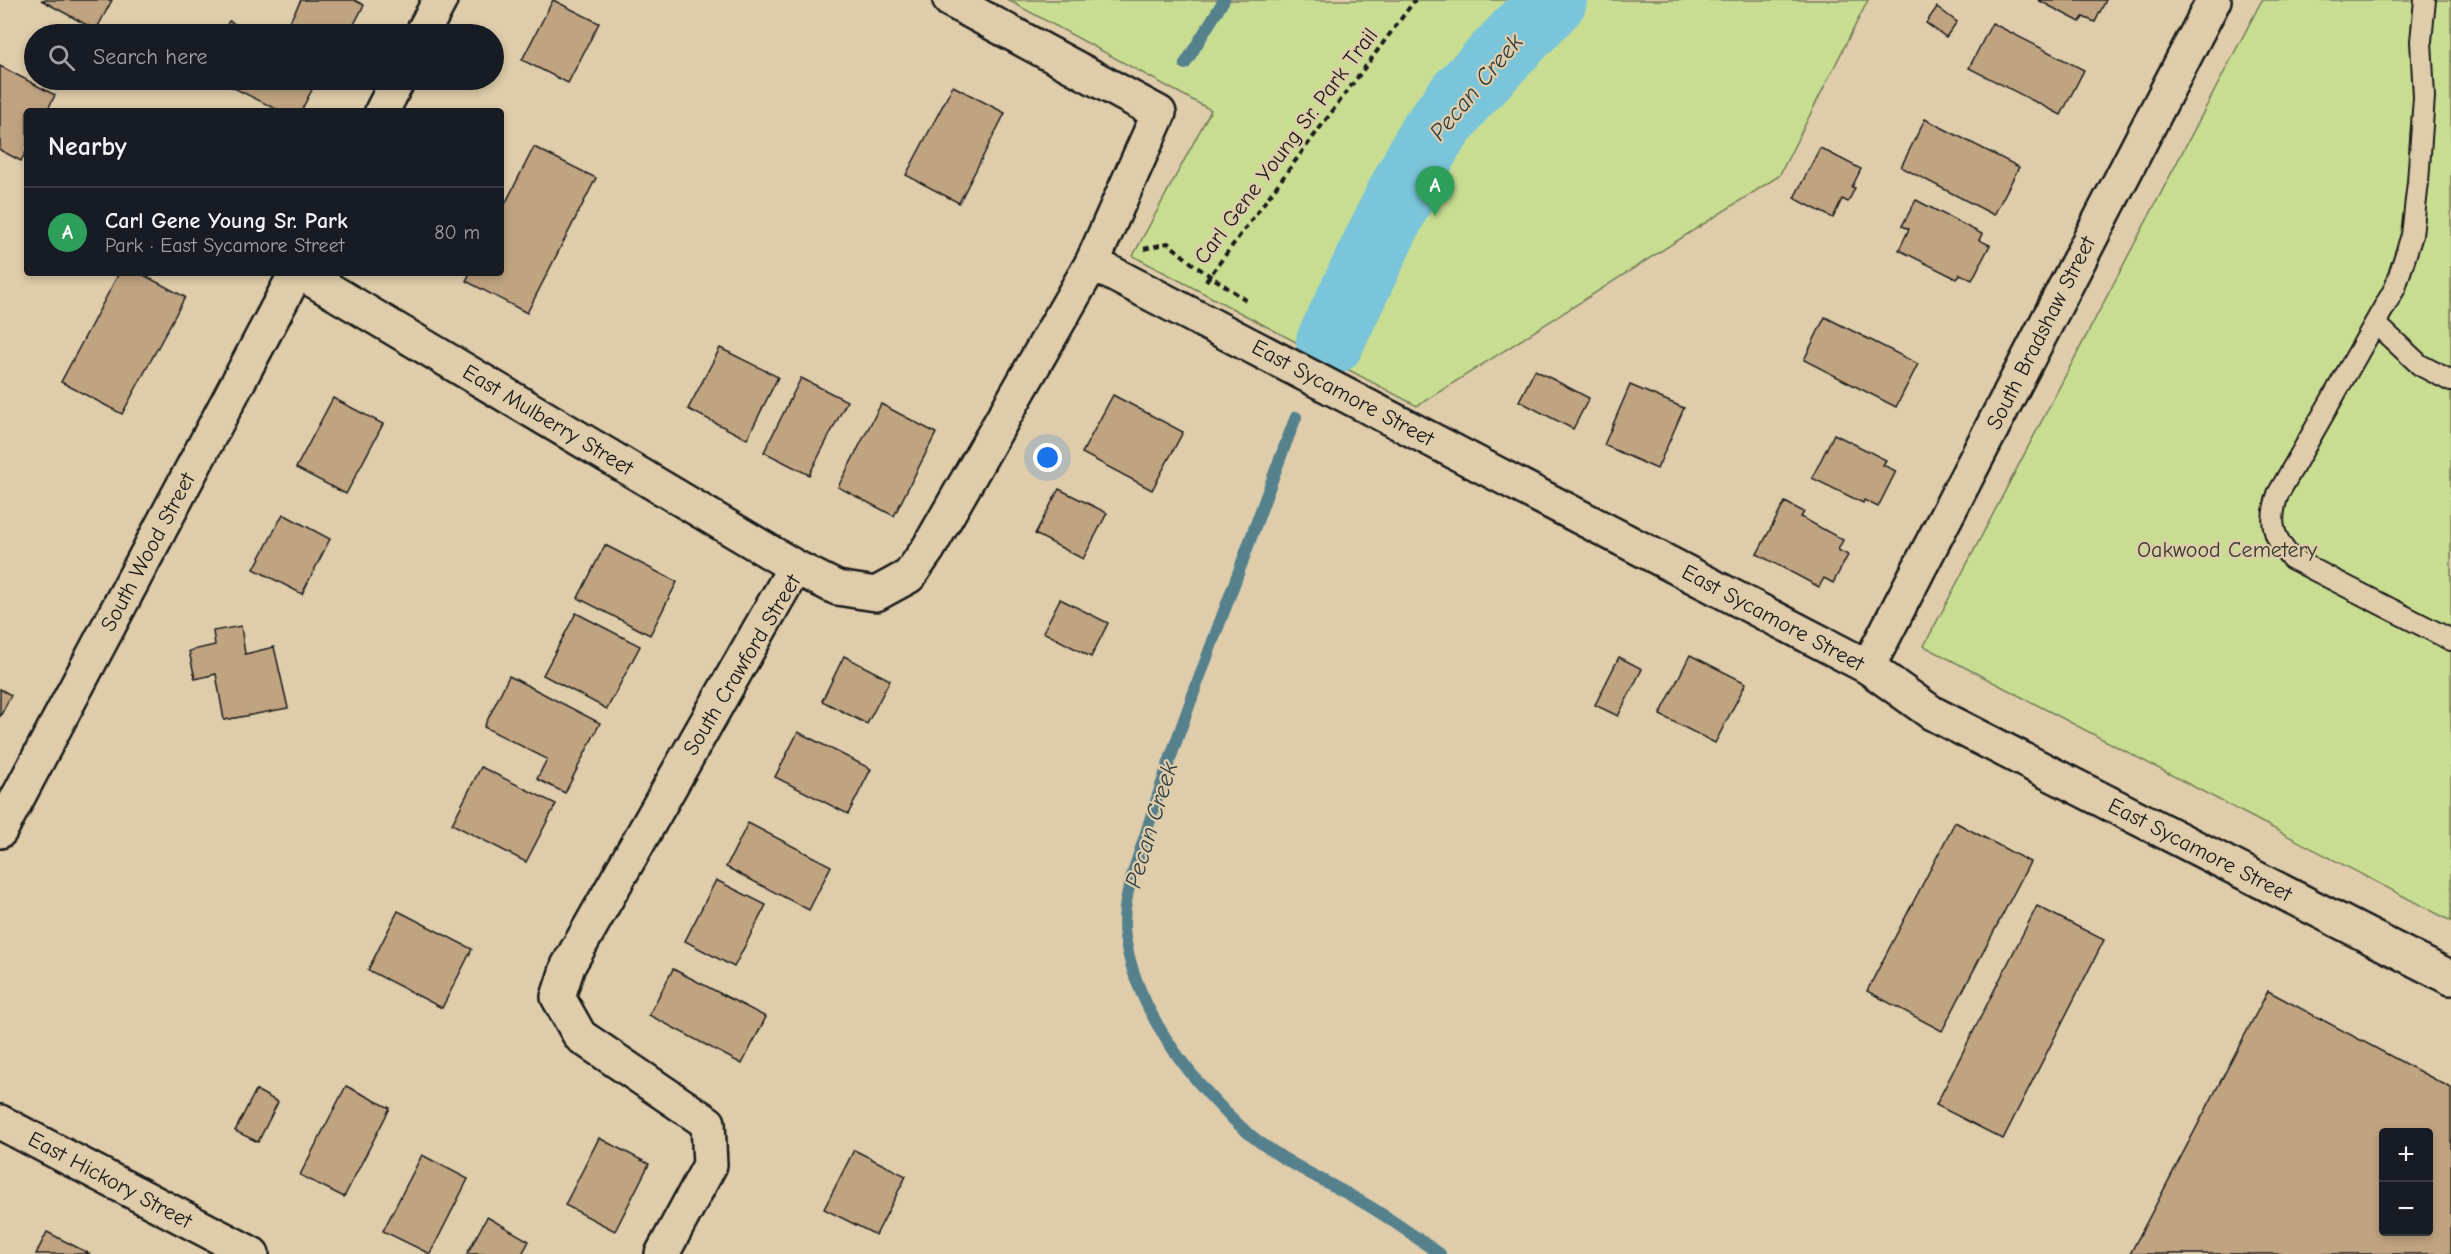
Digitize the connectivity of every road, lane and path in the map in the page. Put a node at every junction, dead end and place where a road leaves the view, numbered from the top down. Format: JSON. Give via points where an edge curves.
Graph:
{"nodes":[{"id":1,"x":440,"y":0,"type":"edge"},
{"id":2,"x":950,"y":0,"type":"edge"},
{"id":3,"x":1415,"y":0,"type":"edge"},
{"id":4,"x":2214,"y":0,"type":"edge"},
{"id":5,"x":2425,"y":0,"type":"edge"},
{"id":6,"x":427,"y":24,"type":"edge"},
{"id":7,"x":393,"y":90,"type":"edge"},
{"id":8,"x":383,"y":108,"type":"edge"},
{"id":9,"x":1106,"y":232,"type":"junction"},
{"id":10,"x":1092,"y":263,"type":"junction"},
{"id":11,"x":294,"y":276,"type":"edge"},
{"id":12,"x":306,"y":276,"type":"edge"},
{"id":13,"x":1210,"y":276,"type":"junction"},
{"id":14,"x":1185,"y":311,"type":"junction"},
{"id":15,"x":2376,"y":324,"type":"junction"},
{"id":16,"x":2451,"y":381,"type":"edge"},
{"id":17,"x":795,"y":567,"type":"junction"},
{"id":18,"x":2451,"y":640,"type":"edge"},
{"id":19,"x":1868,"y":667,"type":"junction"},
{"id":20,"x":0,"y":831,"type":"edge"},
{"id":21,"x":2451,"y":978,"type":"edge"},
{"id":22,"x":0,"y":1122,"type":"edge"},
{"id":23,"x":252,"y":1254,"type":"edge"},
{"id":24,"x":662,"y":1254,"type":"edge"}],
"edges":[{"from":1,"to":6,"type":"street"},
{"from":2,"to":9,"type":"street","name":"South Crawford Street","via":[[1159,113]]},
{"from":3,"to":13,"type":"path","name":"Carl Gene Young Sr. Park Trail"},
{"from":4,"to":19,"type":"street","name":"South Bradshaw Street"},
{"from":5,"to":15,"type":"lane","via":[[2422,119],[2412,235],[2396,288]]},
{"from":7,"to":8,"type":"street"},
{"from":9,"to":10,"type":"street","name":"South Crawford Street"},
{"from":9,"to":13,"type":"path","via":[[1140,250],[1168,243]]},
{"from":10,"to":14,"type":"street","name":"East Sycamore Street"},
{"from":10,"to":17,"type":"street","name":"South Crawford Street","via":[[909,576],[876,594],[837,588]]},
{"from":11,"to":20,"type":"street","name":"South Wood Street"},
{"from":12,"to":17,"type":"street","name":"East Mulberry Street"},
{"from":13,"to":14,"type":"path","name":"Carl Gene Young Sr. Park Trail"},
{"from":14,"to":19,"type":"street","name":"East Sycamore Street"},
{"from":15,"to":16,"type":"lane","via":[[2420,365]]},
{"from":15,"to":18,"type":"lane","via":[[2278,494],[2273,525],[2278,543],[2292,558]]},
{"from":17,"to":24,"type":"street","name":"South Crawford Street","via":[[568,966],[558,997],[580,1036],[708,1123],[710,1165]]},
{"from":19,"to":21,"type":"street","name":"East Sycamore Street","via":[[1932,713]]},
{"from":22,"to":23,"type":"street","name":"East Hickory Street"}]}
